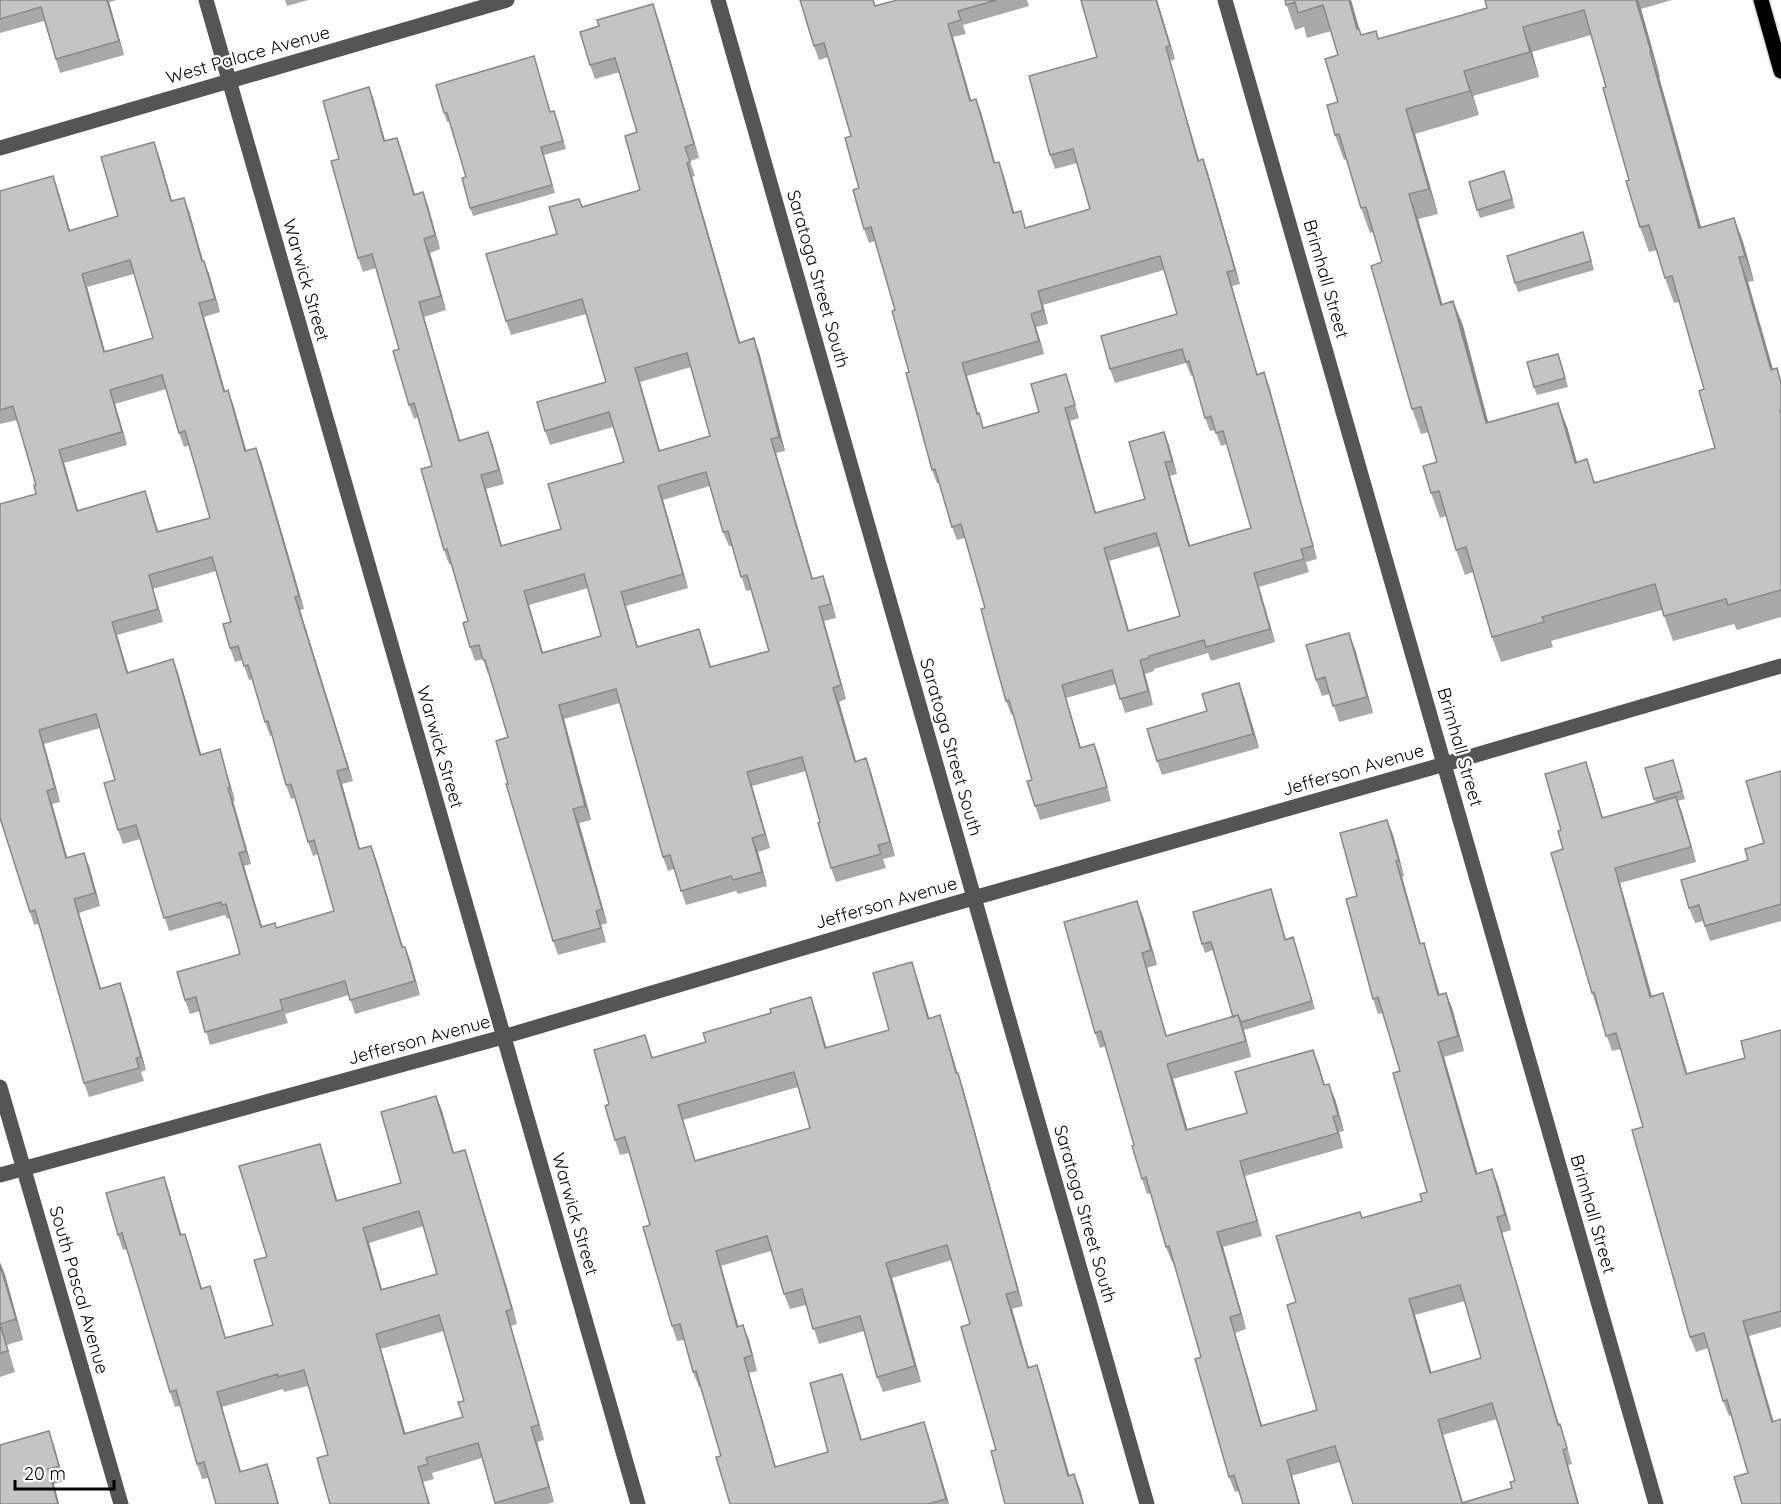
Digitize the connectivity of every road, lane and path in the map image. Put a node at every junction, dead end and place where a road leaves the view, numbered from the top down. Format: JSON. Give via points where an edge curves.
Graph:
{"nodes":[{"id":1,"x":206,"y":0,"type":"edge"},
{"id":2,"x":507,"y":0,"type":"edge"},
{"id":3,"x":718,"y":0,"type":"edge"},
{"id":4,"x":1225,"y":0,"type":"edge"},
{"id":5,"x":1761,"y":0,"type":"edge"},
{"id":6,"x":1781,"y":71,"type":"edge"},
{"id":7,"x":229,"y":81,"type":"junction"},
{"id":8,"x":0,"y":148,"type":"edge"},
{"id":9,"x":1781,"y":666,"type":"edge"},
{"id":10,"x":1445,"y":764,"type":"junction"},
{"id":11,"x":974,"y":898,"type":"junction"},
{"id":12,"x":503,"y":1037,"type":"junction"},
{"id":13,"x":0,"y":1087,"type":"edge"},
{"id":14,"x":24,"y":1168,"type":"junction"},
{"id":15,"x":0,"y":1175,"type":"edge"},
{"id":16,"x":121,"y":1504,"type":"edge"},
{"id":17,"x":638,"y":1504,"type":"edge"},
{"id":18,"x":1147,"y":1504,"type":"edge"},
{"id":19,"x":1656,"y":1504,"type":"edge"}],
"edges":[{"from":1,"to":7,"type":"street","name":"Warwick Street"},
{"from":2,"to":7,"type":"street","name":"West Palace Avenue"},
{"from":3,"to":11,"type":"street","name":"Saratoga Street South"},
{"from":4,"to":10,"type":"street","name":"Brimhall Street"},
{"from":5,"to":6,"type":"main road"},
{"from":7,"to":8,"type":"street","name":"West Palace Avenue"},
{"from":7,"to":12,"type":"street","name":"Warwick Street"},
{"from":9,"to":10,"type":"street","name":"Jefferson Avenue"},
{"from":10,"to":11,"type":"street","name":"Jefferson Avenue"},
{"from":10,"to":19,"type":"street","name":"Brimhall Street"},
{"from":11,"to":12,"type":"street","name":"Jefferson Avenue"},
{"from":11,"to":18,"type":"street","name":"Saratoga Street South"},
{"from":12,"to":14,"type":"street","name":"Jefferson Avenue"},
{"from":12,"to":17,"type":"street","name":"Warwick Street"},
{"from":13,"to":14,"type":"street","name":"South Pascal Avenue"},
{"from":14,"to":15,"type":"street","name":"Jefferson Avenue"},
{"from":14,"to":16,"type":"street","name":"South Pascal Avenue"}]}
